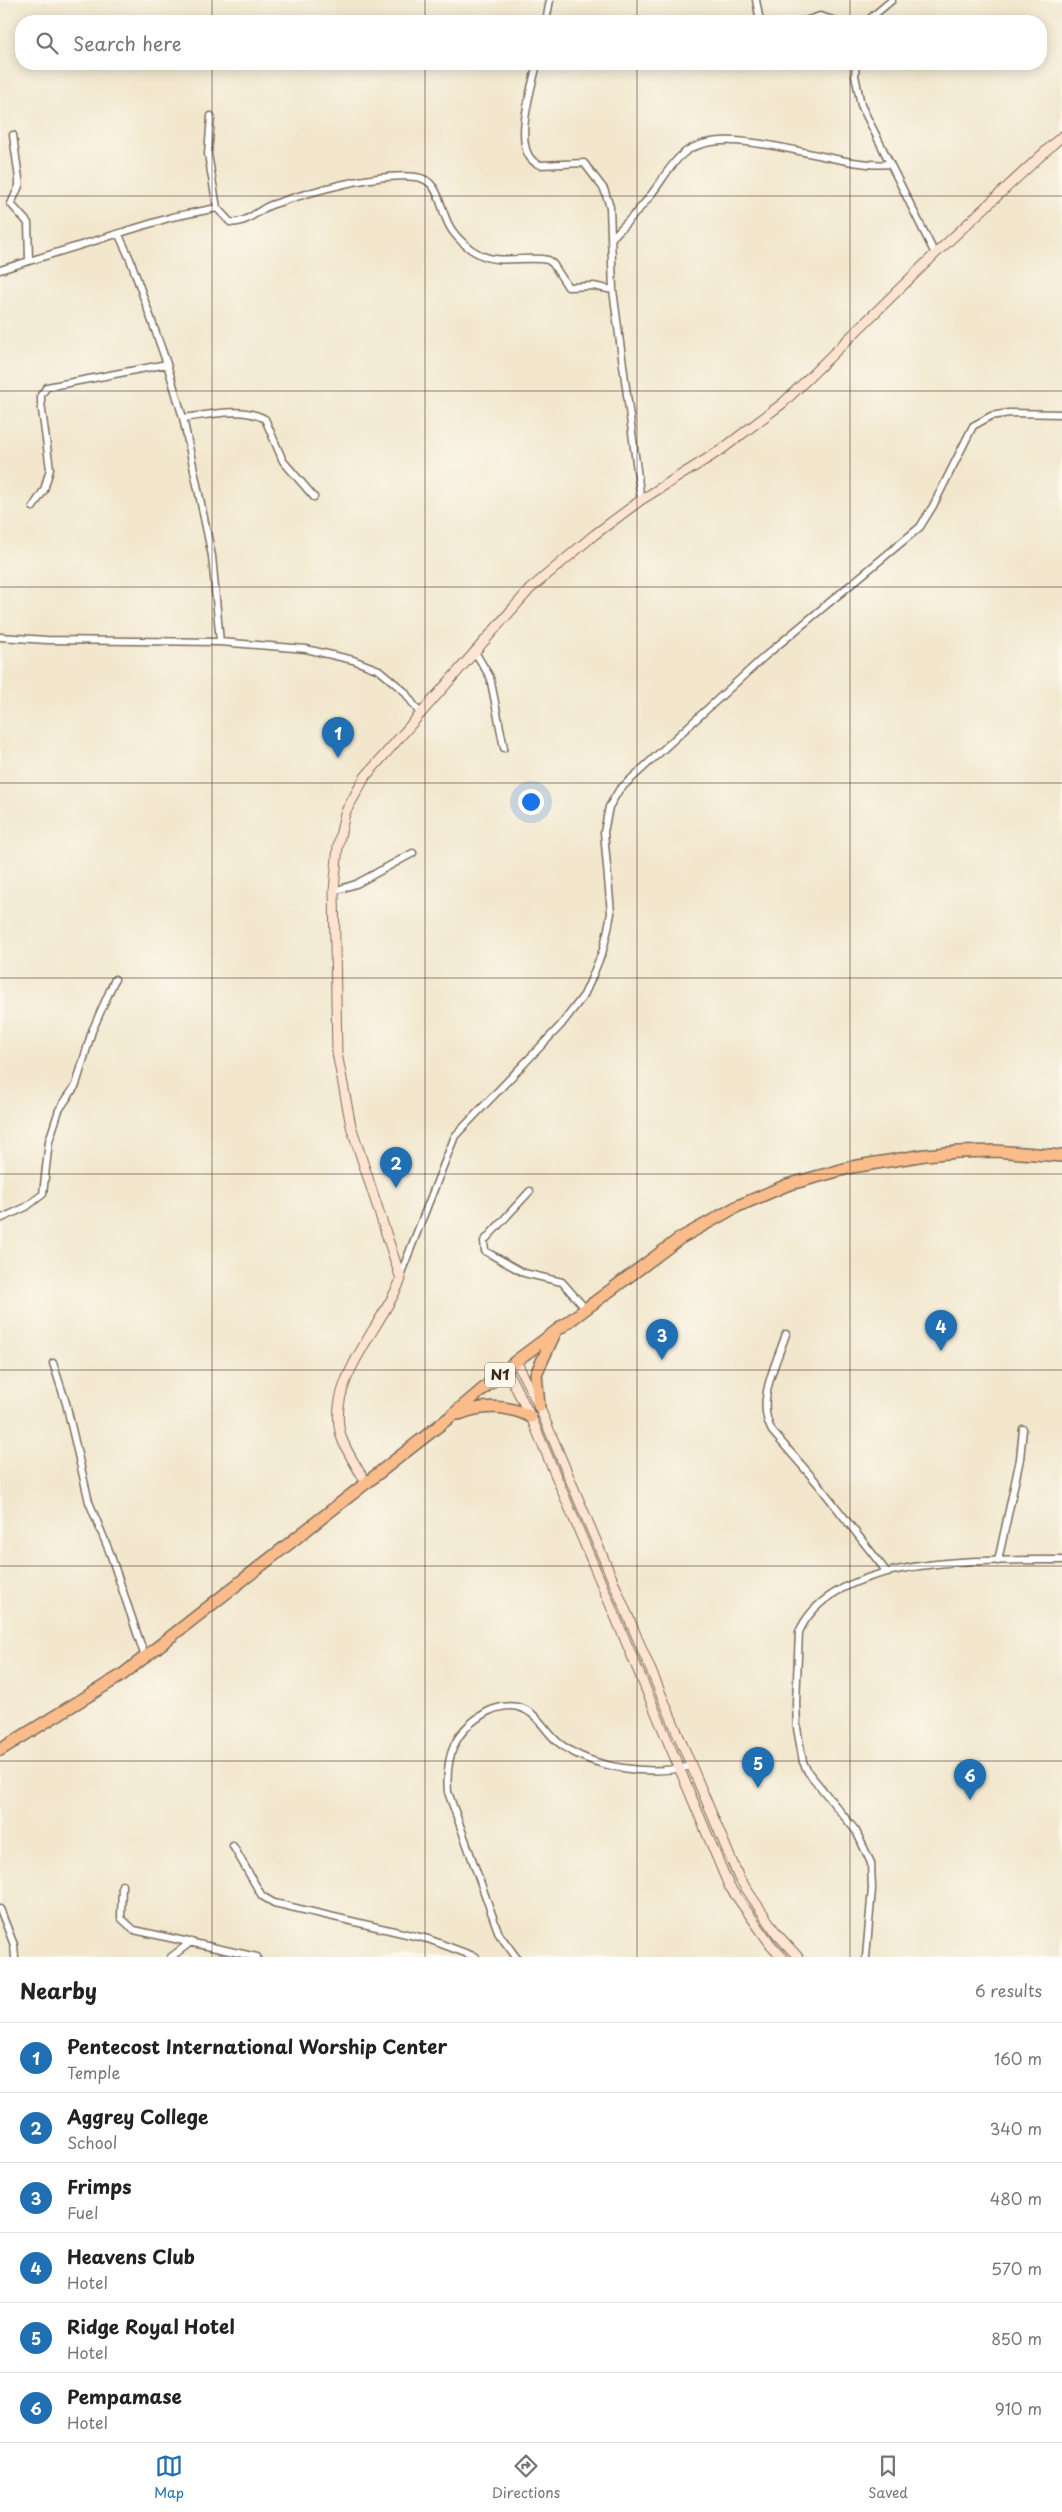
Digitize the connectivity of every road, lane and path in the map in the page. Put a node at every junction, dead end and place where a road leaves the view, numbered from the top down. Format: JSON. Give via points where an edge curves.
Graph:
{"nodes":[{"id":1,"x":550,"y":0,"type":"edge"},
{"id":2,"x":756,"y":0,"type":"edge"},
{"id":3,"x":892,"y":0,"type":"edge"},
{"id":4,"x":547,"y":15,"type":"edge"},
{"id":5,"x":759,"y":15,"type":"edge"},
{"id":6,"x":874,"y":15,"type":"edge"},
{"id":7,"x":536,"y":70,"type":"edge"},
{"id":8,"x":856,"y":70,"type":"edge"},
{"id":9,"x":211,"y":116,"type":"dead end"},
{"id":10,"x":13,"y":135,"type":"dead end"},
{"id":11,"x":1062,"y":136,"type":"edge"},
{"id":12,"x":890,"y":164,"type":"junction"},
{"id":13,"x":217,"y":208,"type":"junction"},
{"id":14,"x":119,"y":235,"type":"junction"},
{"id":15,"x":612,"y":238,"type":"junction"},
{"id":16,"x":935,"y":254,"type":"junction"},
{"id":17,"x":29,"y":260,"type":"junction"},
{"id":18,"x":0,"y":270,"type":"edge"},
{"id":19,"x":613,"y":290,"type":"junction"},
{"id":20,"x":167,"y":364,"type":"junction"},
{"id":21,"x":1062,"y":414,"type":"edge"},
{"id":22,"x":184,"y":418,"type":"junction"},
{"id":23,"x":314,"y":497,"type":"dead end"},
{"id":24,"x":641,"y":500,"type":"junction"},
{"id":25,"x":33,"y":507,"type":"dead end"},
{"id":26,"x":0,"y":637,"type":"edge"},
{"id":27,"x":220,"y":642,"type":"junction"},
{"id":28,"x":475,"y":652,"type":"junction"},
{"id":29,"x":421,"y":715,"type":"junction"},
{"id":30,"x":504,"y":748,"type":"dead end"},
{"id":31,"x":413,"y":853,"type":"dead end"},
{"id":32,"x":334,"y":891,"type":"junction"},
{"id":33,"x":115,"y":979,"type":"dead end"},
{"id":34,"x":1062,"y":1156,"type":"edge"},
{"id":35,"x":530,"y":1192,"type":"dead end"},
{"id":36,"x":0,"y":1219,"type":"edge"},
{"id":37,"x":401,"y":1273,"type":"junction"},
{"id":38,"x":584,"y":1307,"type":"junction"},
{"id":39,"x":555,"y":1332,"type":"junction"},
{"id":40,"x":786,"y":1334,"type":"dead end"},
{"id":41,"x":516,"y":1361,"type":"junction"},
{"id":42,"x":54,"y":1363,"type":"dead end"},
{"id":43,"x":506,"y":1370,"type":"junction"},
{"id":44,"x":539,"y":1406,"type":"junction"},
{"id":45,"x":450,"y":1417,"type":"junction"},
{"id":46,"x":532,"y":1418,"type":"junction"},
{"id":47,"x":1023,"y":1429,"type":"dead end"},
{"id":48,"x":366,"y":1483,"type":"junction"},
{"id":49,"x":1062,"y":1560,"type":"edge"},
{"id":50,"x":998,"y":1561,"type":"junction"},
{"id":51,"x":886,"y":1571,"type":"junction"},
{"id":52,"x":145,"y":1657,"type":"junction"},
{"id":53,"x":0,"y":1750,"type":"edge"},
{"id":54,"x":691,"y":1766,"type":"junction"},
{"id":55,"x":679,"y":1769,"type":"junction"},
{"id":56,"x":233,"y":1846,"type":"dead end"},
{"id":57,"x":122,"y":1885,"type":"dead end"},
{"id":58,"x":0,"y":1909,"type":"edge"},
{"id":59,"x":190,"y":1942,"type":"junction"},
{"id":60,"x":238,"y":1954,"type":"edge"},
{"id":61,"x":15,"y":1957,"type":"edge"},
{"id":62,"x":171,"y":1957,"type":"edge"},
{"id":63,"x":257,"y":1957,"type":"edge"},
{"id":64,"x":476,"y":1957,"type":"edge"},
{"id":65,"x":516,"y":1957,"type":"edge"},
{"id":66,"x":782,"y":1957,"type":"edge"},
{"id":67,"x":798,"y":1957,"type":"edge"},
{"id":68,"x":866,"y":1957,"type":"edge"}],
"edges":[{"from":1,"to":4,"type":"street"},
{"from":2,"to":5,"type":"street"},
{"from":3,"to":6,"type":"street"},
{"from":7,"to":15,"type":"street","via":[[525,120],[527,154],[540,165],[578,162],[589,168],[608,196]]},
{"from":8,"to":12,"type":"street","via":[[861,105]]},
{"from":9,"to":13,"type":"street","via":[[208,154]]},
{"from":10,"to":17,"type":"street","via":[[19,179],[11,204],[28,223]]},
{"from":11,"to":16,"type":"street"},
{"from":12,"to":15,"type":"street","via":[[863,164],[745,142],[706,143],[693,147],[675,161],[639,210]]},
{"from":12,"to":16,"type":"street"},
{"from":13,"to":14,"type":"street"},
{"from":13,"to":19,"type":"street","via":[[224,218],[236,223],[266,207],[336,187],[400,176],[425,179],[432,184],[454,233],[476,253],[496,260],[548,260],[568,287],[593,286]]},
{"from":14,"to":17,"type":"street"},
{"from":14,"to":20,"type":"street"},
{"from":15,"to":19,"type":"street"},
{"from":16,"to":24,"type":"street","via":[[783,403],[721,450]]},
{"from":17,"to":18,"type":"street"},
{"from":19,"to":24,"type":"street"},
{"from":20,"to":22,"type":"street"},
{"from":20,"to":25,"type":"street","via":[[47,388],[41,395],[41,403],[50,469],[44,490]]},
{"from":21,"to":37,"type":"street","via":[[1009,413],[991,416],[973,426],[920,527],[765,656],[619,790],[609,807],[604,832],[611,913],[603,950],[590,982],[561,1026],[455,1136]]},
{"from":22,"to":23,"type":"street","via":[[236,413],[265,419],[283,461]]},
{"from":22,"to":27,"type":"street","via":[[212,556]]},
{"from":24,"to":28,"type":"street","via":[[546,574]]},
{"from":26,"to":27,"type":"street"},
{"from":27,"to":29,"type":"street","via":[[306,649],[353,660],[379,670],[397,683]]},
{"from":28,"to":29,"type":"street"},
{"from":28,"to":30,"type":"street","via":[[490,677]]},
{"from":29,"to":32,"type":"street","via":[[365,777],[345,813]]},
{"from":31,"to":32,"type":"street","via":[[356,884]]},
{"from":32,"to":37,"type":"street","via":[[336,1038],[340,1069],[351,1126]]},
{"from":33,"to":36,"type":"street","via":[[92,1032],[76,1085],[59,1110],[49,1141],[43,1194],[26,1207]]},
{"from":34,"to":38,"type":"highway","number":"N1","via":[[995,1152],[925,1155],[852,1167],[787,1185],[738,1206],[679,1239]]},
{"from":35,"to":38,"type":"street","via":[[484,1241],[485,1251],[524,1273],[562,1282]]},
{"from":37,"to":48,"type":"street","via":[[400,1283],[370,1333],[341,1394],[341,1436]]},
{"from":38,"to":39,"type":"highway","number":"N1"},
{"from":39,"to":41,"type":"highway","number":"N1"},
{"from":39,"to":44,"type":"highway","via":[[536,1374]]},
{"from":40,"to":51,"type":"street","via":[[765,1398],[767,1422]]},
{"from":41,"to":43,"type":"highway","number":"N1"},
{"from":41,"to":44,"type":"street"},
{"from":42,"to":52,"type":"street","via":[[89,1502]]},
{"from":43,"to":45,"type":"highway","number":"N1"},
{"from":43,"to":46,"type":"street"},
{"from":44,"to":54,"type":"street"},
{"from":45,"to":46,"type":"highway","via":[[487,1407],[517,1410]]},
{"from":45,"to":48,"type":"highway","number":"N1"},
{"from":46,"to":55,"type":"street"},
{"from":47,"to":50,"type":"street"},
{"from":48,"to":52,"type":"highway","number":"N1"},
{"from":49,"to":50,"type":"street"},
{"from":50,"to":51,"type":"street"},
{"from":51,"to":68,"type":"street","via":[[838,1592],[808,1616],[799,1632],[797,1665],[797,1728],[803,1762],[856,1831],[871,1863]]},
{"from":52,"to":53,"type":"highway","number":"N1","via":[[122,1676]]},
{"from":54,"to":55,"type":"street"},
{"from":54,"to":67,"type":"street","via":[[743,1886],[777,1934]]},
{"from":55,"to":65,"type":"street","via":[[643,1770],[600,1764],[561,1745],[531,1712],[518,1707],[491,1710],[469,1722],[453,1749],[448,1792],[499,1934]]},
{"from":55,"to":66,"type":"street","via":[[730,1886]]},
{"from":56,"to":64,"type":"street","via":[[262,1896],[274,1903],[428,1940]]},
{"from":57,"to":59,"type":"street","via":[[121,1918],[130,1928]]},
{"from":58,"to":61,"type":"street","via":[[14,1945]]},
{"from":59,"to":60,"type":"street"},
{"from":59,"to":62,"type":"street"},
{"from":60,"to":63,"type":"street"}]}
